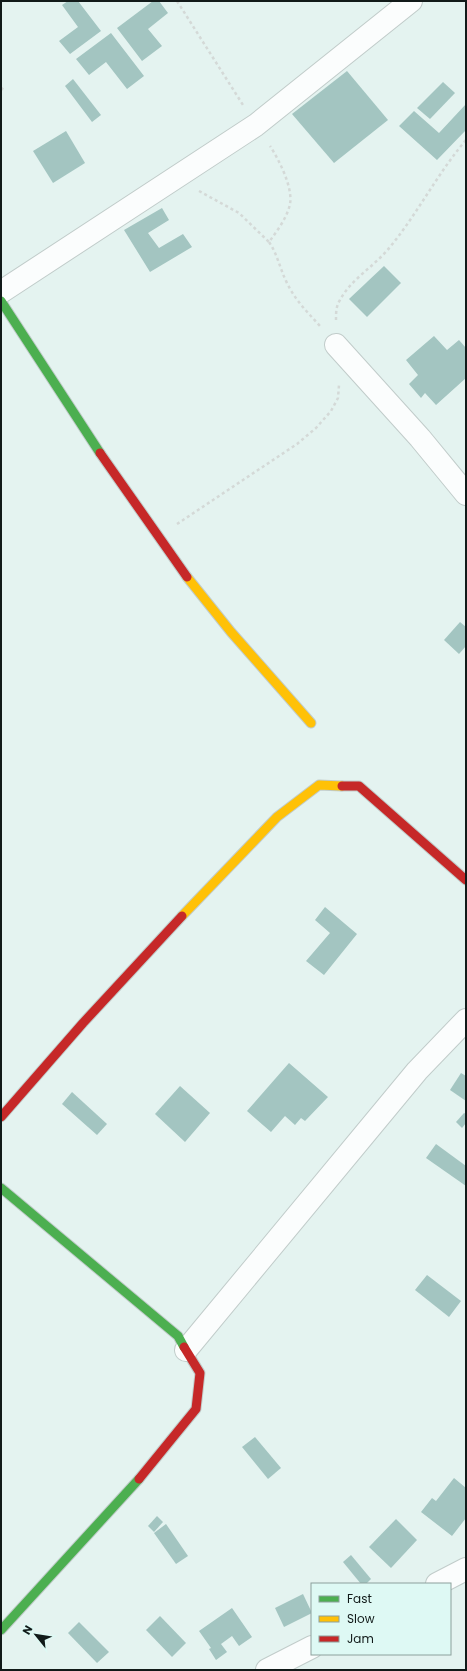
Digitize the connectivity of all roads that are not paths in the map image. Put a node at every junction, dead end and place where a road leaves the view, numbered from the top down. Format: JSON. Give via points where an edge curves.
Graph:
{"nodes":[{"id":1,"x":411,"y":1,"type":"edge"},
{"id":2,"x":1,"y":292,"type":"edge"},
{"id":3,"x":1,"y":301,"type":"edge"},
{"id":4,"x":336,"y":345,"type":"road end"},
{"id":5,"x":466,"y":494,"type":"edge"},
{"id":6,"x":311,"y":723,"type":"dead end"},
{"id":7,"x":466,"y":880,"type":"edge"},
{"id":8,"x":466,"y":1020,"type":"edge"},
{"id":9,"x":1,"y":1117,"type":"edge"},
{"id":10,"x":1,"y":1188,"type":"edge"},
{"id":11,"x":186,"y":1350,"type":"junction"},
{"id":12,"x":466,"y":1569,"type":"edge"},
{"id":13,"x":438,"y":1583,"type":"edge"},
{"id":14,"x":1,"y":1630,"type":"edge"},
{"id":15,"x":311,"y":1648,"type":"edge"},
{"id":16,"x":267,"y":1670,"type":"edge"}],
"edges":[{"from":1,"to":2,"type":"street","via":[[256,125]]},
{"from":3,"to":6,"type":"street","via":[[116,478],[185,574],[236,639]]},
{"from":4,"to":5,"type":"street","via":[[420,438]]},
{"from":7,"to":9,"type":"street","via":[[359,786],[319,785],[277,817],[219,875]]},
{"from":8,"to":11,"type":"street","via":[[417,1071]]},
{"from":10,"to":11,"type":"street","via":[[178,1336]]},
{"from":11,"to":14,"type":"street","via":[[200,1373],[196,1409],[146,1472]]},
{"from":12,"to":13,"type":"street"},
{"from":15,"to":16,"type":"street"}]}
